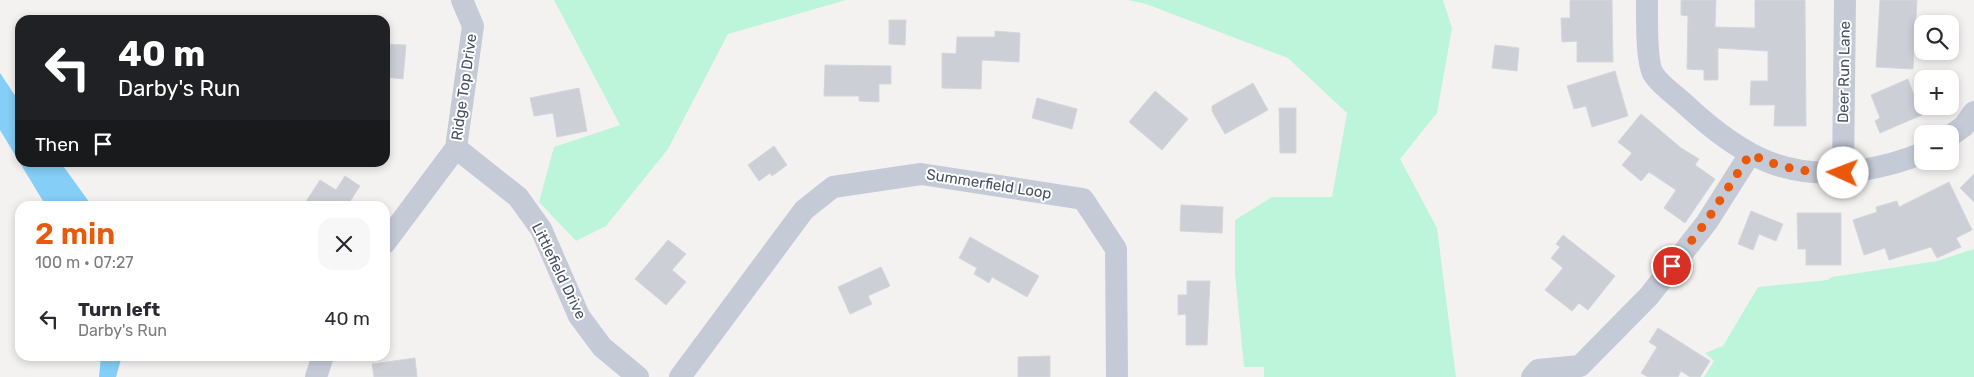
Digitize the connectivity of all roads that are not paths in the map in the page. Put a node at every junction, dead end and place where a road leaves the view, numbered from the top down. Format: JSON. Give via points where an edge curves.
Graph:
{"nodes":[{"id":1,"x":462,"y":0,"type":"edge"},
{"id":2,"x":1647,"y":0,"type":"edge"},
{"id":3,"x":1845,"y":0,"type":"edge"},
{"id":4,"x":1974,"y":112,"type":"edge"},
{"id":5,"x":1959,"y":130,"type":"edge"},
{"id":6,"x":456,"y":148,"type":"junction"},
{"id":7,"x":1750,"y":154,"type":"junction"},
{"id":8,"x":1914,"y":157,"type":"edge"},
{"id":9,"x":1843,"y":173,"type":"junction"},
{"id":10,"x":390,"y":236,"type":"edge"},
{"id":11,"x":321,"y":361,"type":"edge"},
{"id":12,"x":316,"y":377,"type":"edge"},
{"id":13,"x":638,"y":377,"type":"edge"},
{"id":14,"x":680,"y":377,"type":"edge"},
{"id":15,"x":1117,"y":377,"type":"edge"},
{"id":16,"x":1532,"y":377,"type":"edge"}],
"edges":[{"from":1,"to":6,"type":"street","name":"Ridge Top Drive","via":[[473,26]]},
{"from":2,"to":7,"type":"street","via":[[1653,74],[1708,126]]},
{"from":3,"to":9,"type":"street","name":"Deer Run Lane"},
{"from":4,"to":5,"type":"street"},
{"from":6,"to":10,"type":"street","name":"Ridge Top Drive"},
{"from":6,"to":13,"type":"street","name":"Littlefield Drive","via":[[518,197],[541,229],[579,316],[602,347]]},
{"from":7,"to":9,"type":"street","via":[[1801,172]]},
{"from":7,"to":16,"type":"street","via":[[1706,222],[1648,296],[1580,366],[1538,370]]},
{"from":8,"to":9,"type":"street","via":[[1904,162]]},
{"from":11,"to":12,"type":"street"},
{"from":14,"to":15,"type":"street","name":"Summerfield Loop","via":[[804,210],[832,187],[921,174],[1083,199],[1116,249]]}]}
